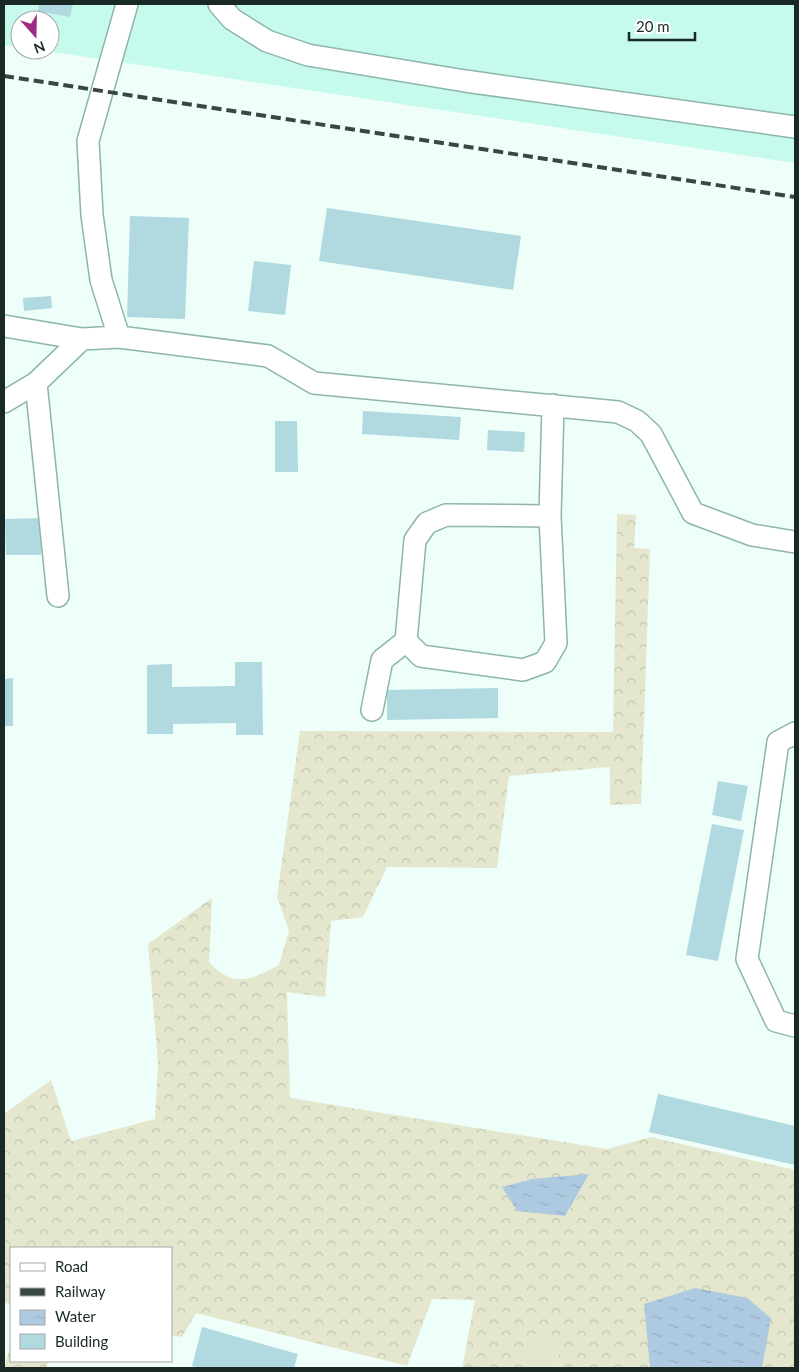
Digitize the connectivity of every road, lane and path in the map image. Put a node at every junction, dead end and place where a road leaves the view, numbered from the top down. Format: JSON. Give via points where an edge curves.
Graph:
{"nodes":[{"id":1,"x":127,"y":4,"type":"edge"},
{"id":2,"x":219,"y":4,"type":"edge"},
{"id":3,"x":795,"y":127,"type":"edge"},
{"id":4,"x":4,"y":326,"type":"edge"},
{"id":5,"x":119,"y":337,"type":"junction"},
{"id":6,"x":82,"y":339,"type":"junction"},
{"id":7,"x":36,"y":382,"type":"junction"},
{"id":8,"x":4,"y":402,"type":"edge"},
{"id":9,"x":553,"y":406,"type":"junction"},
{"id":10,"x":550,"y":516,"type":"junction"},
{"id":11,"x":795,"y":542,"type":"edge"},
{"id":12,"x":58,"y":596,"type":"dead end"},
{"id":13,"x":406,"y":641,"type":"junction"},
{"id":14,"x":372,"y":710,"type":"dead end"},
{"id":15,"x":795,"y":733,"type":"edge"},
{"id":16,"x":795,"y":1026,"type":"edge"}],
"edges":[{"from":1,"to":5,"type":"street","via":[[88,141],[92,215],[101,280]]},
{"from":2,"to":3,"type":"street","via":[[232,18],[267,41],[308,55],[465,82]]},
{"from":4,"to":6,"type":"street"},
{"from":5,"to":6,"type":"street"},
{"from":5,"to":9,"type":"street","via":[[268,356],[314,383]]},
{"from":6,"to":7,"type":"street"},
{"from":7,"to":8,"type":"street"},
{"from":7,"to":12,"type":"street"},
{"from":9,"to":10,"type":"street"},
{"from":9,"to":11,"type":"street","via":[[618,412],[637,421],[651,434],[693,513],[752,535]]},
{"from":10,"to":13,"type":"street","via":[[446,515],[427,523],[414,540]]},
{"from":10,"to":13,"type":"street","via":[[556,644],[544,662],[523,670],[421,656]]},
{"from":13,"to":14,"type":"street","via":[[382,660]]},
{"from":15,"to":16,"type":"street","via":[[778,742],[747,959],[776,1021]]}]}
